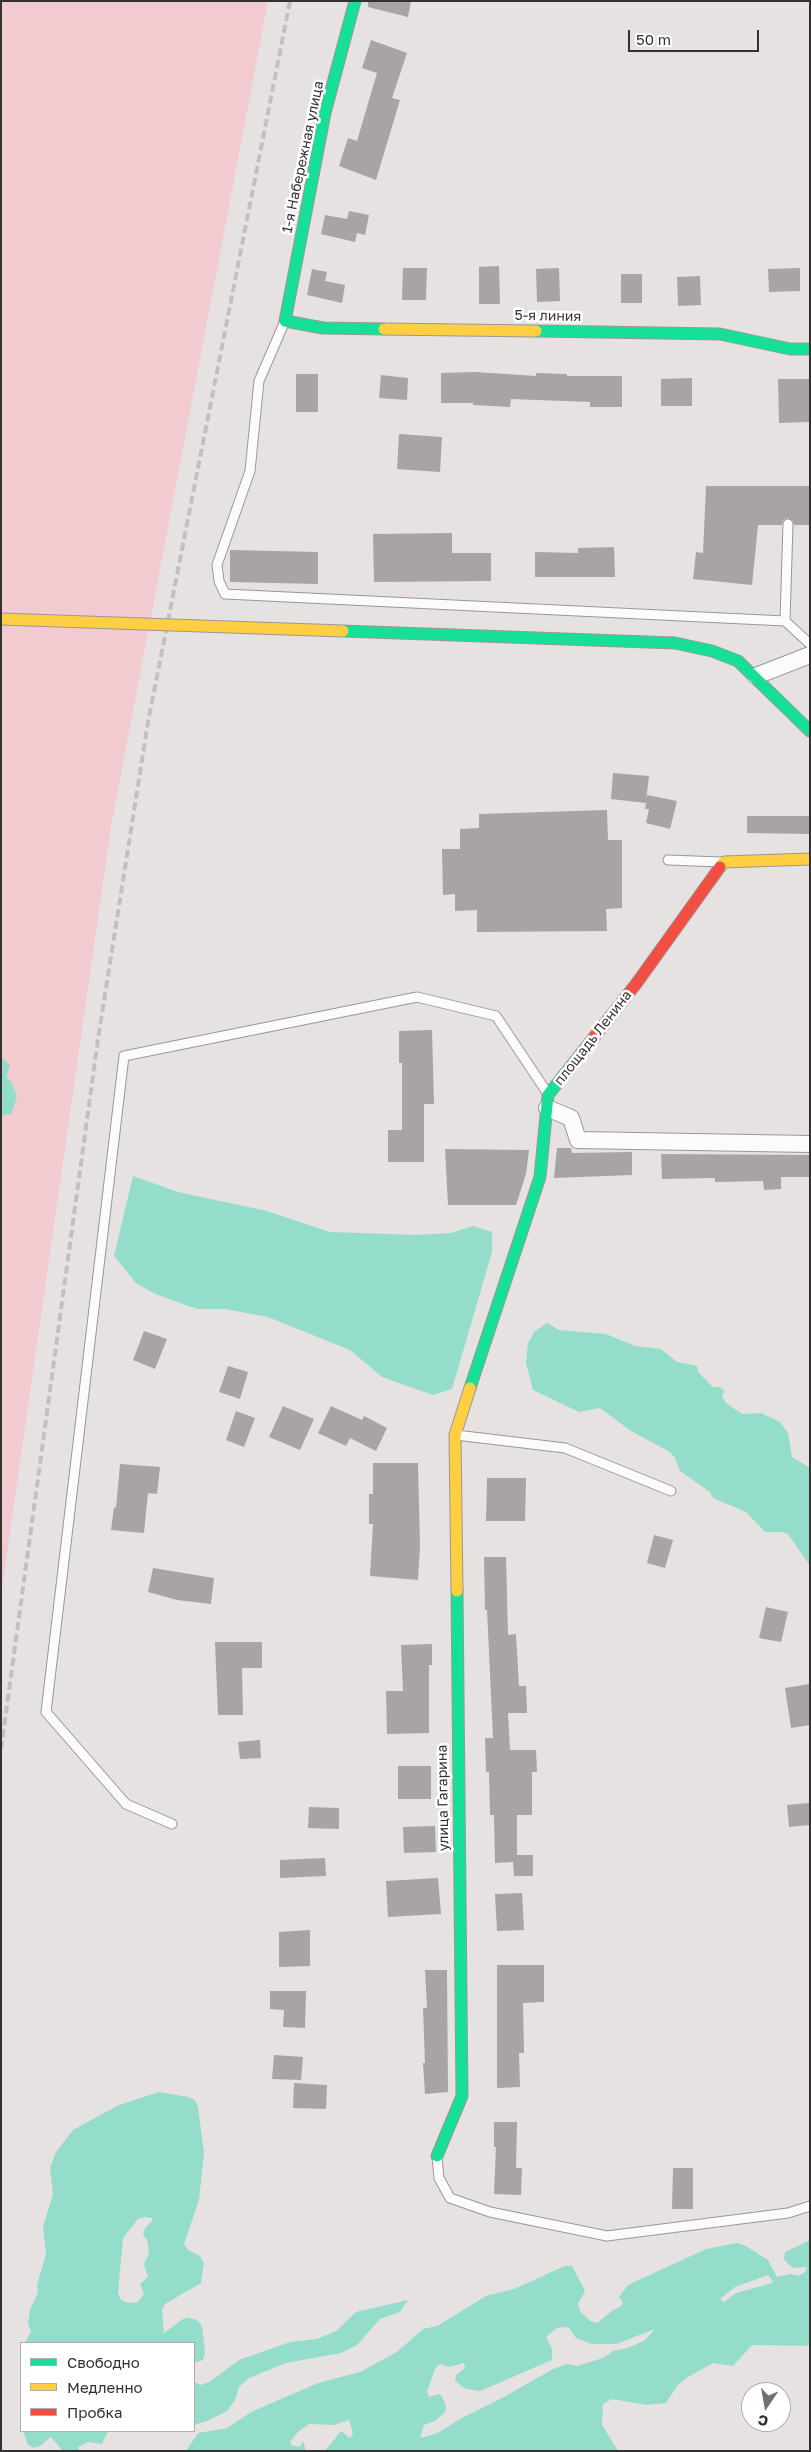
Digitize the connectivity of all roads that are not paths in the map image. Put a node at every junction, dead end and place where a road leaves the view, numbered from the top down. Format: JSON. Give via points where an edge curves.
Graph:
{"nodes":[{"id":1,"x":355,"y":1,"type":"edge"},
{"id":2,"x":285,"y":320,"type":"junction"},
{"id":3,"x":810,"y":349,"type":"edge"},
{"id":4,"x":788,"y":524,"type":"dead end"},
{"id":5,"x":1,"y":619,"type":"edge"},
{"id":6,"x":785,"y":620,"type":"junction"},
{"id":7,"x":810,"y":644,"type":"edge"},
{"id":8,"x":810,"y":655,"type":"edge"},
{"id":9,"x":756,"y":676,"type":"junction"},
{"id":10,"x":810,"y":731,"type":"edge"},
{"id":11,"x":810,"y":859,"type":"edge"},
{"id":12,"x":668,"y":860,"type":"dead end"},
{"id":13,"x":724,"y":862,"type":"junction"},
{"id":14,"x":548,"y":1101,"type":"junction"},
{"id":15,"x":810,"y":1144,"type":"edge"},
{"id":16,"x":455,"y":1435,"type":"junction"},
{"id":17,"x":671,"y":1490,"type":"dead end"},
{"id":18,"x":172,"y":1824,"type":"dead end"},
{"id":19,"x":437,"y":2156,"type":"joint"},
{"id":20,"x":810,"y":2206,"type":"edge"}],
"edges":[{"from":1,"to":2,"type":"street","name":"1-я Набережная улица","via":[[325,113]]},
{"from":2,"to":3,"type":"street","name":"5-я линия","via":[[323,328],[720,334],[790,349]]},
{"from":2,"to":6,"type":"lane","via":[[259,381],[250,471],[217,565],[224,594]]},
{"from":4,"to":6,"type":"lane"},
{"from":5,"to":9,"type":"street","bridge":true,"via":[[675,643],[712,650],[738,661]]},
{"from":6,"to":7,"type":"lane"},
{"from":8,"to":9,"type":"street"},
{"from":9,"to":10,"type":"street"},
{"from":11,"to":13,"type":"street"},
{"from":12,"to":13,"type":"lane"},
{"from":13,"to":14,"type":"street","name":"площадь Ленина"},
{"from":14,"to":15,"type":"street","via":[[571,1118],[578,1140]]},
{"from":14,"to":16,"type":"street","name":"улица Гагарина","via":[[540,1177]]},
{"from":14,"to":18,"type":"lane","via":[[496,1016],[417,997],[124,1056],[46,1712],[126,1804]]},
{"from":16,"to":17,"type":"lane","via":[[565,1448]]},
{"from":16,"to":19,"type":"street","name":"улица Гагарина","via":[[462,2096]]},
{"from":19,"to":20,"type":"lane","via":[[439,2178],[450,2198],[490,2212],[607,2236],[788,2213]]}]}
